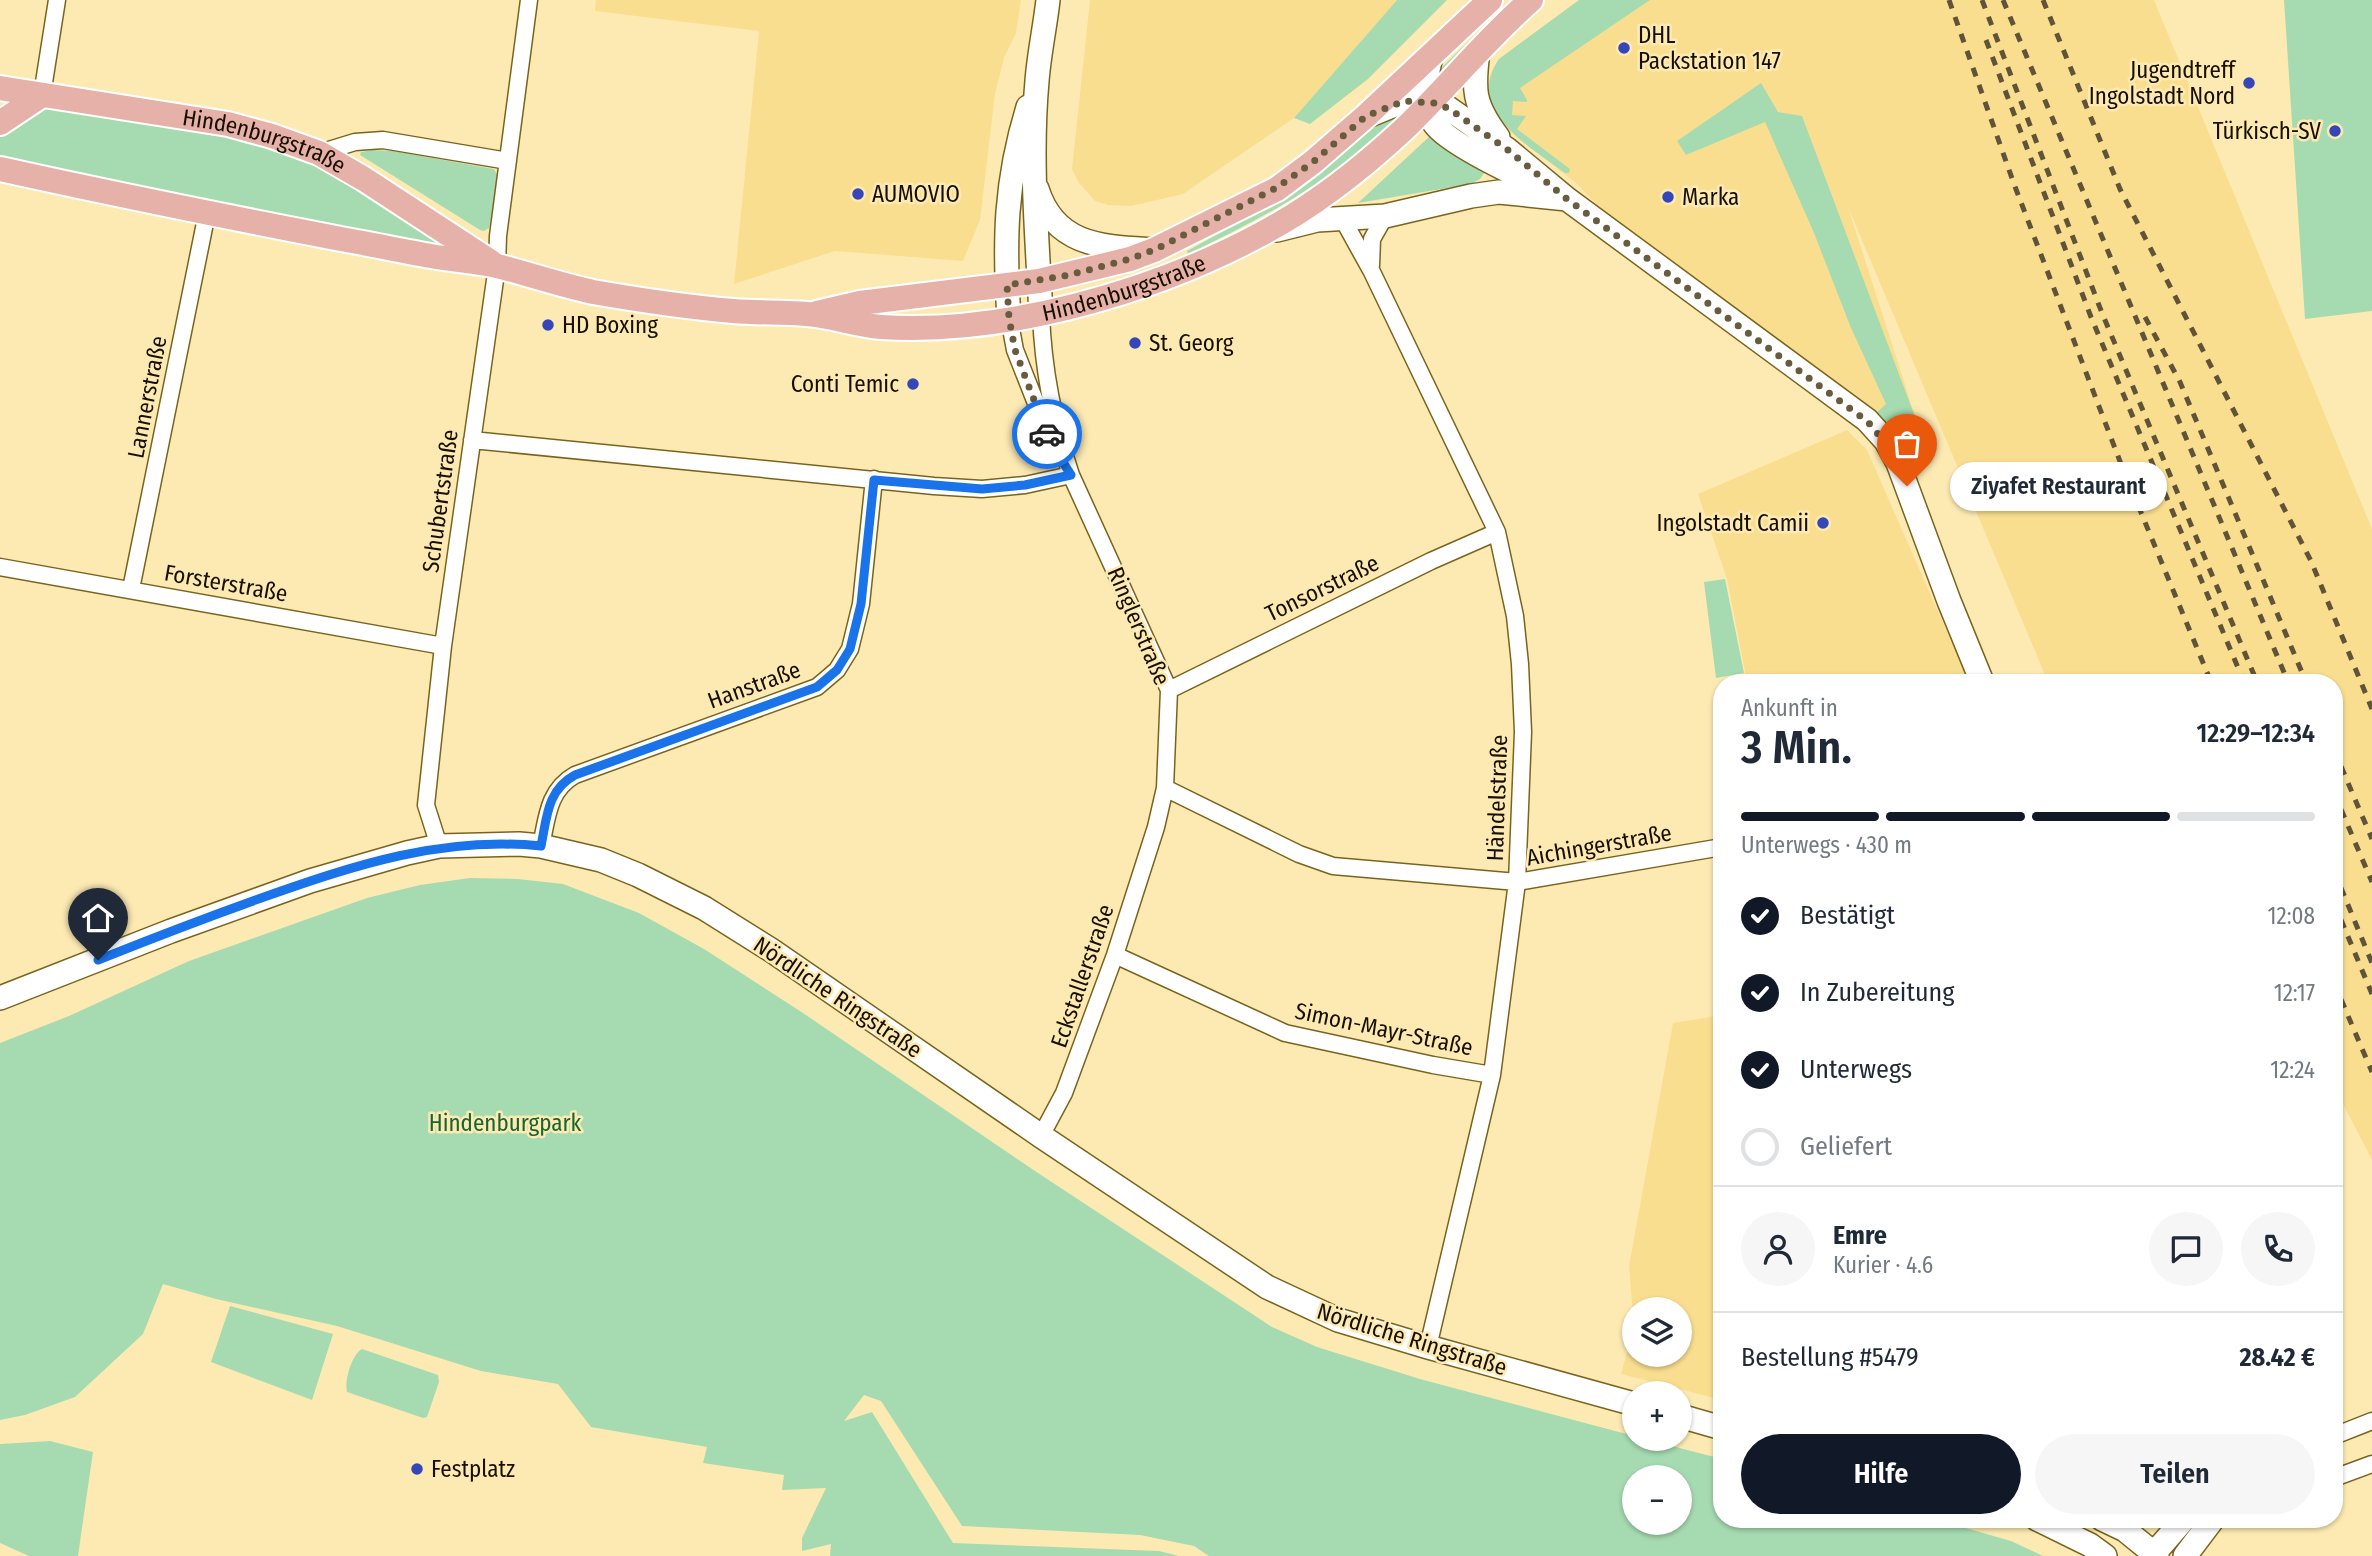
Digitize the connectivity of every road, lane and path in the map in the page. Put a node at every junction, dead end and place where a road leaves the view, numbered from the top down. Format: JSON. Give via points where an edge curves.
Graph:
{"nodes":[{"id":1,"x":57,"y":0,"type":"edge"},
{"id":2,"x":529,"y":0,"type":"edge"},
{"id":3,"x":1048,"y":0,"type":"edge"},
{"id":4,"x":1490,"y":0,"type":"edge"},
{"id":5,"x":1531,"y":0,"type":"edge"},
{"id":6,"x":1478,"y":51,"type":"junction"},
{"id":7,"x":1432,"y":54,"type":"junction"},
{"id":8,"x":1037,"y":81,"type":"junction"},
{"id":9,"x":0,"y":88,"type":"edge"},
{"id":10,"x":42,"y":95,"type":"junction"},
{"id":11,"x":1428,"y":103,"type":"junction"},
{"id":12,"x":1366,"y":116,"type":"junction"},
{"id":13,"x":0,"y":123,"type":"edge"},
{"id":14,"x":1508,"y":150,"type":"junction"},
{"id":15,"x":319,"y":153,"type":"junction"},
{"id":16,"x":508,"y":161,"type":"junction"},
{"id":17,"x":0,"y":169,"type":"edge"},
{"id":18,"x":1034,"y":179,"type":"junction"},
{"id":19,"x":1567,"y":199,"type":"junction"},
{"id":20,"x":207,"y":213,"type":"junction"},
{"id":21,"x":1385,"y":216,"type":"junction"},
{"id":22,"x":1338,"y":217,"type":"junction"},
{"id":23,"x":1264,"y":233,"type":"junction"},
{"id":24,"x":1154,"y":250,"type":"junction"},
{"id":25,"x":497,"y":266,"type":"junction"},
{"id":26,"x":1372,"y":272,"type":"junction"},
{"id":27,"x":1039,"y":281,"type":"junction"},
{"id":28,"x":1007,"y":285,"type":"junction"},
{"id":29,"x":812,"y":314,"type":"junction"},
{"id":30,"x":1041,"y":314,"type":"junction"},
{"id":31,"x":1009,"y":318,"type":"junction"},
{"id":32,"x":472,"y":440,"type":"junction"},
{"id":33,"x":1071,"y":475,"type":"junction"},
{"id":34,"x":874,"y":480,"type":"junction"},
{"id":35,"x":1497,"y":532,"type":"junction"},
{"id":36,"x":0,"y":567,"type":"edge"},
{"id":37,"x":131,"y":589,"type":"junction"},
{"id":38,"x":443,"y":646,"type":"junction"},
{"id":39,"x":1979,"y":674,"type":"edge"},
{"id":40,"x":1169,"y":690,"type":"junction"},
{"id":41,"x":1165,"y":788,"type":"junction"},
{"id":42,"x":1156,"y":827,"type":"joint"},
{"id":43,"x":439,"y":846,"type":"junction"},
{"id":44,"x":541,"y":846,"type":"junction"},
{"id":45,"x":1713,"y":849,"type":"edge"},
{"id":46,"x":1517,"y":882,"type":"junction"},
{"id":47,"x":1115,"y":956,"type":"junction"},
{"id":48,"x":0,"y":998,"type":"edge"},
{"id":49,"x":1492,"y":1075,"type":"junction"},
{"id":50,"x":1041,"y":1136,"type":"junction"},
{"id":51,"x":1427,"y":1348,"type":"junction"},
{"id":52,"x":1622,"y":1401,"type":"edge"},
{"id":53,"x":1692,"y":1419,"type":"edge"},
{"id":54,"x":2372,"y":1421,"type":"edge"},
{"id":55,"x":1713,"y":1425,"type":"edge"},
{"id":56,"x":2343,"y":1432,"type":"edge"},
{"id":57,"x":2372,"y":1464,"type":"edge"},
{"id":58,"x":2343,"y":1475,"type":"edge"},
{"id":59,"x":2055,"y":1528,"type":"edge"},
{"id":60,"x":2121,"y":1528,"type":"edge"},
{"id":61,"x":2176,"y":1528,"type":"edge"},
{"id":62,"x":2206,"y":1528,"type":"edge"},
{"id":63,"x":2154,"y":1555,"type":"edge"},
{"id":64,"x":2105,"y":1556,"type":"edge"},
{"id":65,"x":2185,"y":1556,"type":"edge"}],
"edges":[{"from":1,"to":10,"type":"street"},
{"from":2,"to":16,"type":"street","name":"Schubertstraße"},
{"from":3,"to":8,"type":"street","name":"Ringlerstraße"},
{"from":4,"to":7,"type":"main road"},
{"from":5,"to":6,"type":"main road","name":"Hindenburgstraße"},
{"from":6,"to":11,"type":"main road","name":"Hindenburgstraße"},
{"from":6,"to":14,"type":"street","via":[[1477,104]]},
{"from":7,"to":11,"type":"street","name":"Hindenburgstraße"},
{"from":7,"to":12,"type":"main road","name":"Hindenburgstraße"},
{"from":8,"to":18,"type":"street","name":"Ringlerstraße"},
{"from":8,"to":28,"type":"street","name":"Ringlerstraße","via":[[1010,181]]},
{"from":9,"to":10,"type":"main road","name":"Hindenburgstraße"},
{"from":10,"to":13,"type":"main road"},
{"from":10,"to":15,"type":"main road","name":"Hindenburgstraße","via":[[228,124]]},
{"from":11,"to":12,"type":"street","name":"Hindenburgstraße","via":[[1404,101]]},
{"from":11,"to":14,"type":"street","name":"Hindenburgstraße","via":[[1448,108]]},
{"from":11,"to":19,"type":"street","name":"Hindenburgstraße","via":[[1434,123],[1447,136]]},
{"from":11,"to":23,"type":"main road","name":"Hindenburgstraße","via":[[1348,177]]},
{"from":12,"to":24,"type":"main road","name":"Hindenburgstraße","via":[[1276,188]]},
{"from":14,"to":19,"type":"street","name":"Hindenburgstraße"},
{"from":15,"to":16,"type":"street","via":[[355,142],[383,140]]},
{"from":15,"to":25,"type":"main road","name":"Hindenburgstraße"},
{"from":16,"to":25,"type":"street","name":"Schubertstraße"},
{"from":17,"to":20,"type":"main road","name":"Hindenburgstraße"},
{"from":18,"to":24,"type":"street","via":[[1049,214],[1081,241]]},
{"from":18,"to":27,"type":"street","name":"Ringlerstraße"},
{"from":19,"to":21,"type":"street","name":"Hindenburgstraße","via":[[1499,192]]},
{"from":19,"to":39,"type":"street","name":"Hindenburgstraße","via":[[1867,421],[1886,442]]},
{"from":20,"to":25,"type":"main road","name":"Hindenburgstraße"},
{"from":20,"to":37,"type":"street","name":"Lannerstraße"},
{"from":21,"to":22,"type":"street","name":"Hindenburgstraße"},
{"from":21,"to":26,"type":"street","name":"Händelstraße","via":[[1372,239]]},
{"from":22,"to":23,"type":"street","name":"Hindenburgstraße"},
{"from":22,"to":26,"type":"street","name":"Händelstraße"},
{"from":23,"to":30,"type":"main road","name":"Hindenburgstraße","via":[[1157,281]]},
{"from":24,"to":27,"type":"main road","name":"Hindenburgstraße"},
{"from":25,"to":29,"type":"main road","name":"Hindenburgstraße","via":[[628,298],[734,311]]},
{"from":25,"to":32,"type":"street","name":"Schubertstraße"},
{"from":26,"to":35,"type":"street","name":"Händelstraße"},
{"from":27,"to":28,"type":"main road","name":"Hindenburgstraße"},
{"from":27,"to":30,"type":"street","name":"Ringlerstraße"},
{"from":28,"to":29,"type":"main road","name":"Hindenburgstraße","via":[[860,303]]},
{"from":28,"to":31,"type":"street","name":"Ringlerstraße"},
{"from":29,"to":31,"type":"main road","name":"Hindenburgstraße","via":[[906,327]]},
{"from":30,"to":31,"type":"main road","name":"Hindenburgstraße"},
{"from":30,"to":33,"type":"street","name":"Ringlerstraße","via":[[1052,408]]},
{"from":31,"to":33,"type":"street","name":"Ringlerstraße","via":[[1015,350],[1038,410]]},
{"from":32,"to":34,"type":"street"},
{"from":32,"to":38,"type":"street","name":"Schubertstraße"},
{"from":33,"to":34,"type":"street","via":[[982,489]]},
{"from":33,"to":40,"type":"street","name":"Ringlerstraße"},
{"from":34,"to":44,"type":"street","name":"Hanstraße","via":[[861,604],[850,649],[837,670],[817,687],[563,782],[553,794]]},
{"from":35,"to":40,"type":"street","name":"Tonsorstraße"},
{"from":35,"to":46,"type":"street","name":"Händelstraße","via":[[1520,664]]},
{"from":36,"to":37,"type":"street","name":"Forsterstraße"},
{"from":37,"to":38,"type":"street","name":"Forsterstraße"},
{"from":38,"to":43,"type":"street","name":"Schubertstraße","via":[[426,805]]},
{"from":40,"to":41,"type":"street","name":"Ringlerstraße"},
{"from":41,"to":42,"type":"street","name":"Ringlerstraße"},
{"from":41,"to":46,"type":"street","name":"Aichingerstraße","via":[[1298,854],[1334,866]]},
{"from":42,"to":47,"type":"street","name":"Eckstallerstraße"},
{"from":43,"to":44,"type":"street","name":"Nördliche Ringstraße"},
{"from":43,"to":48,"type":"street","name":"Nördliche Ringstraße","via":[[310,881]]},
{"from":44,"to":50,"type":"street","name":"Nördliche Ringstraße","via":[[601,860],[704,908]]},
{"from":45,"to":46,"type":"street","name":"Aichingerstraße"},
{"from":46,"to":49,"type":"street","name":"Händelstraße"},
{"from":47,"to":49,"type":"street","name":"Simon-Mayr-Straße","via":[[1285,1033]]},
{"from":47,"to":50,"type":"street","name":"Eckstallerstraße","via":[[1064,1093]]},
{"from":49,"to":51,"type":"street","name":"Händelstraße"},
{"from":50,"to":51,"type":"street","name":"Nördliche Ringstraße","via":[[1267,1287],[1338,1320]]},
{"from":51,"to":52,"type":"street","name":"Nördliche Ringstraße"},
{"from":53,"to":55,"type":"street"},
{"from":54,"to":56,"type":"street"},
{"from":57,"to":58,"type":"street"},
{"from":59,"to":64,"type":"street"},
{"from":60,"to":63,"type":"street"},
{"from":61,"to":63,"type":"street"},
{"from":62,"to":65,"type":"street"}]}
